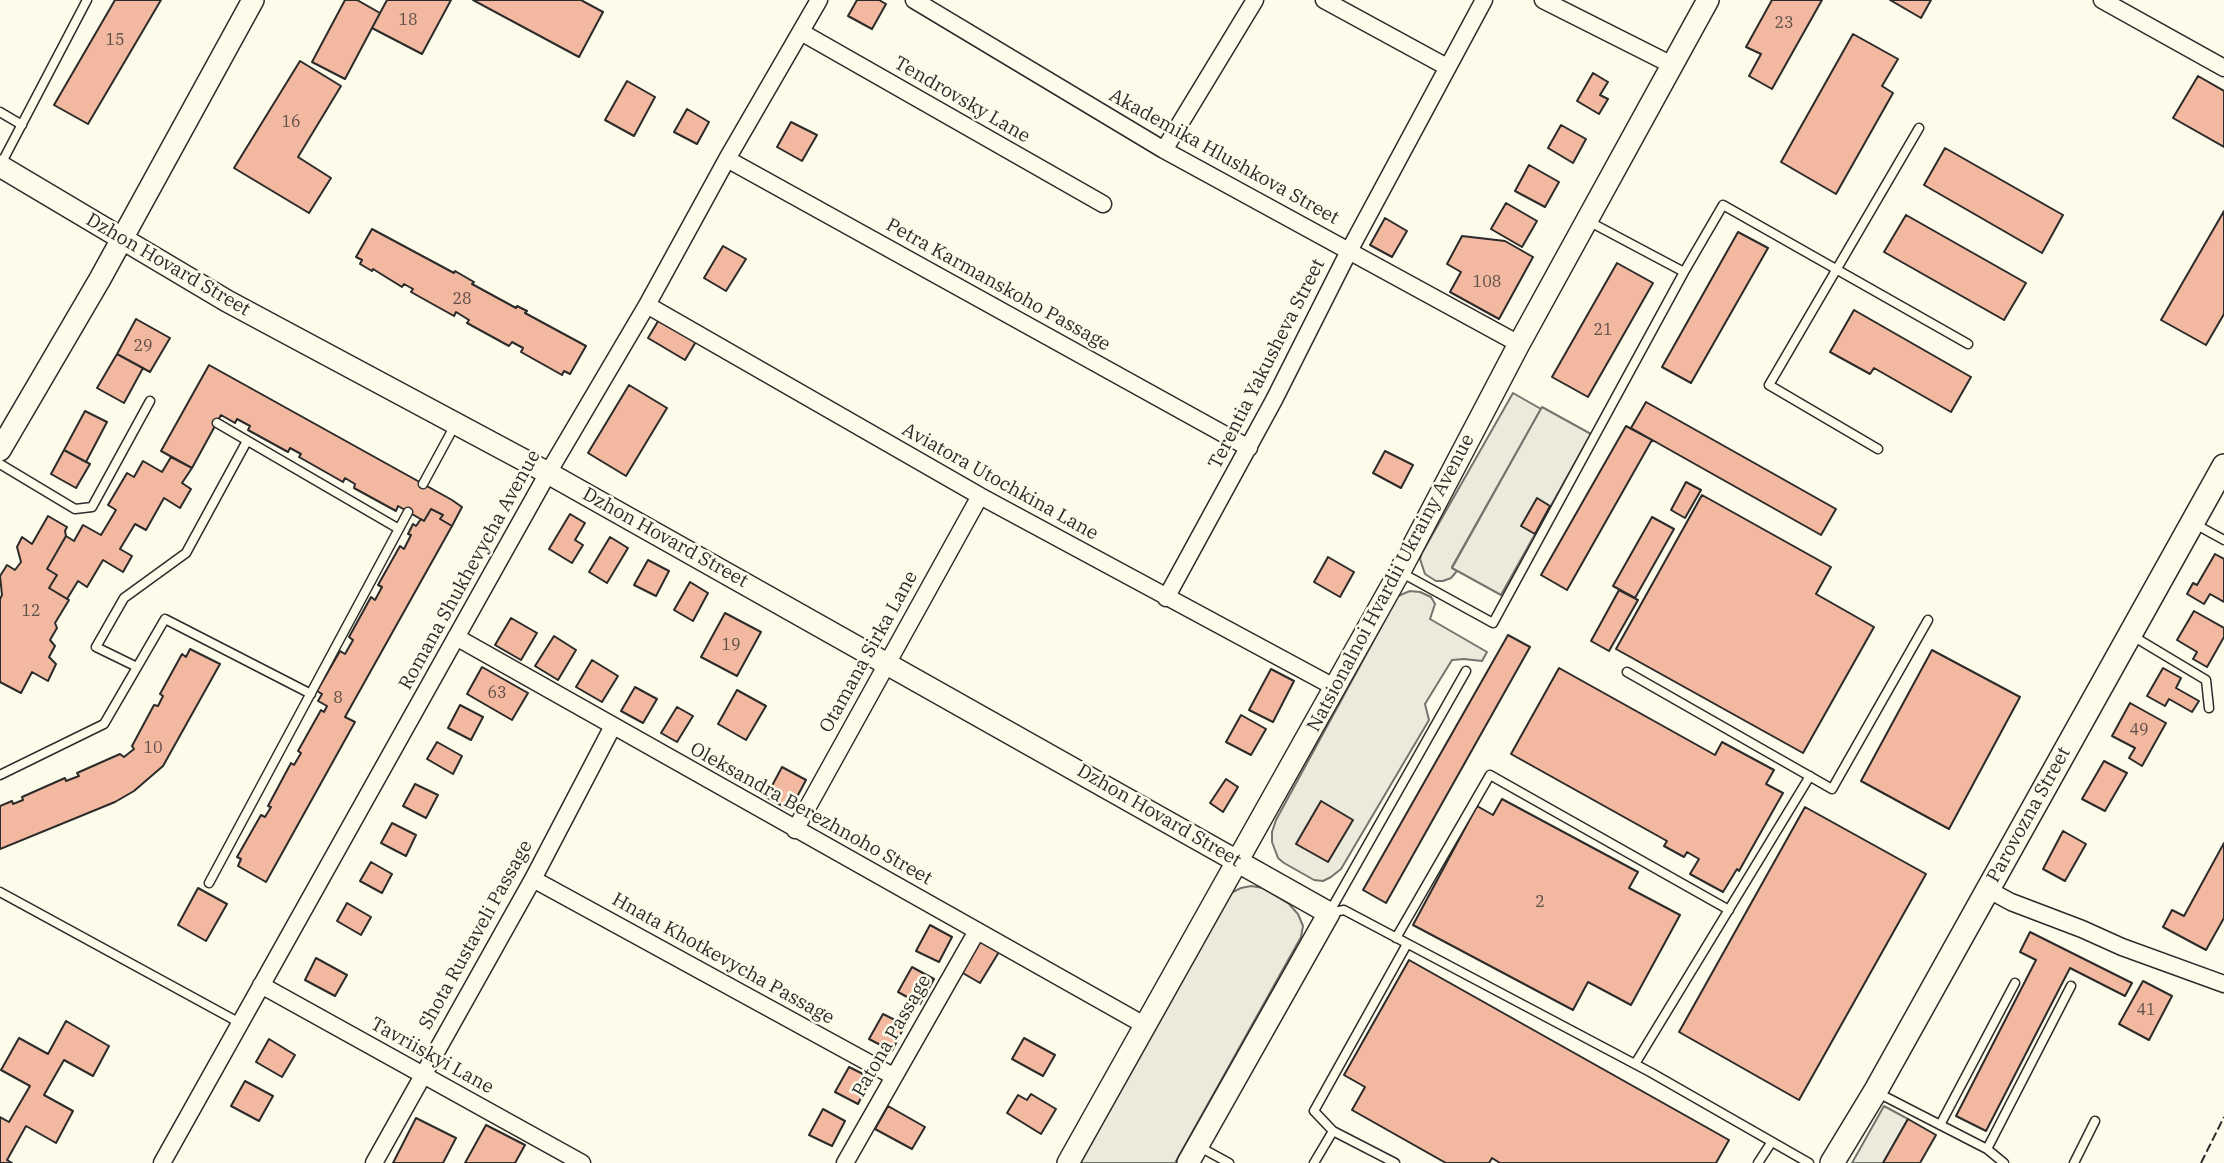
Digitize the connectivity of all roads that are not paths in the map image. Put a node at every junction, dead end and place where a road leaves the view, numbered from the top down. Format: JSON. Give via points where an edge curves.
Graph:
{"nodes":[{"id":1,"x":87,"y":0,"type":"edge"},
{"id":2,"x":253,"y":0,"type":"edge"},
{"id":3,"x":820,"y":0,"type":"edge"},
{"id":4,"x":914,"y":0,"type":"edge"},
{"id":5,"x":1255,"y":0,"type":"edge"},
{"id":6,"x":1324,"y":0,"type":"edge"},
{"id":7,"x":1484,"y":0,"type":"edge"},
{"id":8,"x":1543,"y":0,"type":"edge"},
{"id":9,"x":1708,"y":0,"type":"edge"},
{"id":10,"x":2102,"y":0,"type":"edge"},
{"id":11,"x":801,"y":32,"type":"junction"},
{"id":12,"x":1672,"y":65,"type":"junction"},
{"id":13,"x":1447,"y":67,"type":"junction"},
{"id":14,"x":2224,"y":68,"type":"edge"},
{"id":15,"x":0,"y":112,"type":"edge"},
{"id":16,"x":22,"y":125,"type":"junction"},
{"id":17,"x":1919,"y":128,"type":"dead end"},
{"id":18,"x":1164,"y":150,"type":"junction"},
{"id":19,"x":727,"y":159,"type":"junction"},
{"id":20,"x":0,"y":166,"type":"edge"},
{"id":21,"x":1102,"y":204,"type":"dead end"},
{"id":22,"x":1588,"y":221,"type":"junction"},
{"id":23,"x":122,"y":238,"type":"junction"},
{"id":24,"x":1349,"y":251,"type":"junction"},
{"id":25,"x":1836,"y":270,"type":"junction"},
{"id":26,"x":1684,"y":272,"type":"junction"},
{"id":27,"x":647,"y":305,"type":"junction"},
{"id":28,"x":1519,"y":344,"type":"junction"},
{"id":29,"x":1968,"y":344,"type":"dead end"},
{"id":30,"x":150,"y":401,"type":"dead end"},
{"id":31,"x":217,"y":423,"type":"dead end"},
{"id":32,"x":456,"y":423,"type":"junction"},
{"id":33,"x":247,"y":441,"type":"junction"},
{"id":34,"x":1249,"y":448,"type":"junction"},
{"id":35,"x":1878,"y":449,"type":"dead end"},
{"id":36,"x":0,"y":450,"type":"edge"},
{"id":37,"x":0,"y":464,"type":"edge"},
{"id":38,"x":2224,"y":466,"type":"edge"},
{"id":39,"x":548,"y":473,"type":"junction"},
{"id":40,"x":423,"y":484,"type":"dead end"},
{"id":41,"x":979,"y":496,"type":"junction"},
{"id":42,"x":408,"y":512,"type":"dead end"},
{"id":43,"x":2192,"y":523,"type":"junction"},
{"id":44,"x":399,"y":529,"type":"junction"},
{"id":45,"x":2224,"y":540,"type":"edge"},
{"id":46,"x":1400,"y":572,"type":"junction"},
{"id":47,"x":1166,"y":598,"type":"junction"},
{"id":48,"x":1928,"y":620,"type":"dead end"},
{"id":49,"x":2131,"y":635,"type":"junction"},
{"id":50,"x":456,"y":637,"type":"junction"},
{"id":51,"x":887,"y":662,"type":"junction"},
{"id":52,"x":137,"y":667,"type":"junction"},
{"id":53,"x":1466,"y":671,"type":"dead end"},
{"id":54,"x":1627,"y":672,"type":"dead end"},
{"id":55,"x":1336,"y":688,"type":"junction"},
{"id":56,"x":311,"y":694,"type":"junction"},
{"id":57,"x":2209,"y":708,"type":"dead end"},
{"id":58,"x":613,"y":726,"type":"junction"},
{"id":59,"x":0,"y":775,"type":"edge"},
{"id":60,"x":1810,"y":776,"type":"junction"},
{"id":61,"x":795,"y":830,"type":"junction"},
{"id":62,"x":1236,"y":860,"type":"junction"},
{"id":63,"x":533,"y":879,"type":"junction"},
{"id":64,"x":209,"y":883,"type":"dead end"},
{"id":65,"x":1987,"y":889,"type":"junction"},
{"id":66,"x":0,"y":892,"type":"edge"},
{"id":67,"x":1728,"y":911,"type":"junction"},
{"id":68,"x":1329,"y":913,"type":"junction"},
{"id":69,"x":977,"y":931,"type":"junction"},
{"id":70,"x":1396,"y":938,"type":"junction"},
{"id":71,"x":1407,"y":944,"type":"junction"},
{"id":72,"x":2015,"y":983,"type":"dead end"},
{"id":73,"x":2224,"y":984,"type":"edge"},
{"id":74,"x":261,"y":985,"type":"junction"},
{"id":75,"x":2071,"y":986,"type":"dead end"},
{"id":76,"x":240,"y":1023,"type":"junction"},
{"id":77,"x":1146,"y":1026,"type":"junction"},
{"id":78,"x":1635,"y":1064,"type":"junction"},
{"id":79,"x":421,"y":1075,"type":"junction"},
{"id":80,"x":893,"y":1076,"type":"junction"},
{"id":81,"x":1875,"y":1092,"type":"junction"},
{"id":82,"x":2095,"y":1121,"type":"dead end"},
{"id":83,"x":1940,"y":1125,"type":"junction"},
{"id":84,"x":1333,"y":1131,"type":"junction"},
{"id":85,"x":1771,"y":1143,"type":"junction"},
{"id":86,"x":1987,"y":1149,"type":"junction"},
{"id":87,"x":1193,"y":1154,"type":"edge"},
{"id":88,"x":162,"y":1163,"type":"edge"},
{"id":89,"x":373,"y":1163,"type":"edge"},
{"id":90,"x":582,"y":1163,"type":"edge"},
{"id":91,"x":845,"y":1163,"type":"edge"},
{"id":92,"x":1068,"y":1163,"type":"edge"},
{"id":93,"x":1228,"y":1163,"type":"edge"},
{"id":94,"x":1314,"y":1163,"type":"edge"},
{"id":95,"x":1395,"y":1163,"type":"edge"},
{"id":96,"x":1758,"y":1163,"type":"edge"},
{"id":97,"x":1809,"y":1163,"type":"edge"},
{"id":98,"x":1832,"y":1163,"type":"edge"},
{"id":99,"x":2004,"y":1163,"type":"edge"},
{"id":100,"x":2074,"y":1163,"type":"edge"}],
"edges":[{"from":1,"to":16,"type":"lane"},
{"from":2,"to":23,"type":"street"},
{"from":3,"to":11,"type":"street","name":"Romana Shukhevycha Avenue"},
{"from":4,"to":18,"type":"street","name":"Akademika Hlushkova Street"},
{"from":5,"to":18,"type":"street"},
{"from":6,"to":13,"type":"street"},
{"from":7,"to":13,"type":"street","name":"Terentia Yakusheva Street"},
{"from":8,"to":12,"type":"street"},
{"from":9,"to":12,"type":"street","name":"Natsionalnoi Hvardii Ukrainy Avenue"},
{"from":10,"to":14,"type":"street"},
{"from":11,"to":19,"type":"street","name":"Romana Shukhevycha Avenue"},
{"from":11,"to":21,"type":"street","name":"Tendrovsky Lane"},
{"from":12,"to":22,"type":"street","name":"Natsionalnoi Hvardii Ukrainy Avenue"},
{"from":13,"to":24,"type":"street","name":"Terentia Yakusheva Street"},
{"from":15,"to":16,"type":"lane"},
{"from":16,"to":20,"type":"lane"},
{"from":17,"to":25,"type":"lane"},
{"from":18,"to":24,"type":"street","name":"Akademika Hlushkova Street"},
{"from":19,"to":27,"type":"street","name":"Romana Shukhevycha Avenue"},
{"from":19,"to":34,"type":"street","name":"Petra Karmanskoho Passage"},
{"from":20,"to":23,"type":"street","name":"Dzhon Hovard Street"},
{"from":22,"to":26,"type":"lane"},
{"from":22,"to":28,"type":"street","name":"Natsionalnoi Hvardii Ukrainy Avenue"},
{"from":23,"to":32,"type":"street","name":"Dzhon Hovard Street","via":[[227,301]]},
{"from":23,"to":36,"type":"street"},
{"from":24,"to":28,"type":"street","name":"Akademika Hlushkova Street"},
{"from":24,"to":34,"type":"street","name":"Terentia Yakusheva Street"},
{"from":25,"to":26,"type":"lane","via":[[1723,205]]},
{"from":25,"to":29,"type":"lane"},
{"from":25,"to":35,"type":"lane","via":[[1769,385]]},
{"from":26,"to":46,"type":"lane","via":[[1493,623]]},
{"from":27,"to":39,"type":"street","name":"Romana Shukhevycha Avenue"},
{"from":27,"to":41,"type":"street","name":"Aviatora Utochkina Lane"},
{"from":28,"to":46,"type":"street","name":"Natsionalnoi Hvardii Ukrainy Avenue"},
{"from":30,"to":37,"type":"lane","via":[[92,507],[75,509]]},
{"from":31,"to":33,"type":"lane"},
{"from":32,"to":39,"type":"street","name":"Dzhon Hovard Street"},
{"from":32,"to":40,"type":"lane"},
{"from":33,"to":44,"type":"lane"},
{"from":33,"to":52,"type":"lane","via":[[186,553],[124,598],[96,647]]},
{"from":34,"to":47,"type":"street","name":"Terentia Yakusheva Street"},
{"from":38,"to":43,"type":"main road","name":"Parovozna Street"},
{"from":39,"to":50,"type":"street","name":"Romana Shukhevycha Avenue"},
{"from":39,"to":51,"type":"street","name":"Dzhon Hovard Street"},
{"from":41,"to":47,"type":"street","name":"Aviatora Utochkina Lane"},
{"from":41,"to":51,"type":"street","name":"Otamana Sirka Lane"},
{"from":42,"to":44,"type":"lane"},
{"from":43,"to":45,"type":"lane"},
{"from":43,"to":49,"type":"main road","name":"Parovozna Street"},
{"from":44,"to":56,"type":"lane"},
{"from":46,"to":55,"type":"street","name":"Natsionalnoi Hvardii Ukrainy Avenue"},
{"from":47,"to":55,"type":"street","name":"Aviatora Utochkina Lane"},
{"from":48,"to":60,"type":"lane","via":[[1832,789]]},
{"from":49,"to":57,"type":"lane","via":[[2206,680]]},
{"from":49,"to":65,"type":"main road","name":"Parovozna Street"},
{"from":50,"to":58,"type":"street","name":"Oleksandra Berezhnoho Street"},
{"from":50,"to":74,"type":"street","name":"Romana Shukhevycha Avenue"},
{"from":51,"to":61,"type":"street","name":"Otamana Sirka Lane"},
{"from":51,"to":62,"type":"street","name":"Dzhon Hovard Street"},
{"from":52,"to":56,"type":"lane","via":[[165,619]]},
{"from":52,"to":59,"type":"lane","via":[[104,724]]},
{"from":53,"to":68,"type":"lane"},
{"from":54,"to":60,"type":"lane"},
{"from":55,"to":62,"type":"street","name":"Natsionalnoi Hvardii Ukrainy Avenue"},
{"from":56,"to":64,"type":"lane"},
{"from":58,"to":61,"type":"street","name":"Oleksandra Berezhnoho Street"},
{"from":58,"to":63,"type":"street","name":"Shota Rustaveli Passage"},
{"from":60,"to":67,"type":"lane"},
{"from":61,"to":69,"type":"street","name":"Oleksandra Berezhnoho Street"},
{"from":62,"to":68,"type":"street","name":"Dzhon Hovard Street"},
{"from":62,"to":77,"type":"street","name":"Natsionalnoi Hvardii Ukrainy Avenue"},
{"from":63,"to":79,"type":"street","name":"Shota Rustaveli Passage"},
{"from":63,"to":80,"type":"street","name":"Hnata Khotkevycha Passage"},
{"from":65,"to":73,"type":"street","via":[[2122,947]]},
{"from":65,"to":81,"type":"main road","name":"Parovozna Street"},
{"from":66,"to":76,"type":"lane"},
{"from":67,"to":70,"type":"lane","via":[[1490,775]]},
{"from":67,"to":78,"type":"lane"},
{"from":68,"to":70,"type":"lane","via":[[1344,910]]},
{"from":68,"to":87,"type":"street"},
{"from":69,"to":77,"type":"street","name":"Oleksandra Berezhnoho Street"},
{"from":69,"to":80,"type":"street","name":"Patona Passage"},
{"from":70,"to":71,"type":"lane"},
{"from":71,"to":78,"type":"lane"},
{"from":71,"to":84,"type":"lane","via":[[1314,1111]]},
{"from":72,"to":83,"type":"lane"},
{"from":74,"to":76,"type":"street","name":"Romana Shukhevycha Avenue"},
{"from":74,"to":79,"type":"street","name":"Tavriiskyi Lane"},
{"from":75,"to":86,"type":"lane"},
{"from":76,"to":88,"type":"street","name":"Romana Shukhevycha Avenue"},
{"from":77,"to":92,"type":"street","name":"Natsionalnoi Hvardii Ukrainy Avenue"},
{"from":78,"to":85,"type":"lane"},
{"from":79,"to":89,"type":"street","name":"Shota Rustaveli Passage"},
{"from":79,"to":90,"type":"street","name":"Tavriiskyi Lane"},
{"from":80,"to":91,"type":"street","name":"Patona Passage"},
{"from":81,"to":83,"type":"lane"},
{"from":81,"to":98,"type":"main road","name":"Parovozna Street"},
{"from":82,"to":100,"type":"lane"},
{"from":83,"to":86,"type":"lane"},
{"from":84,"to":94,"type":"lane"},
{"from":84,"to":95,"type":"lane"},
{"from":85,"to":96,"type":"lane"},
{"from":85,"to":97,"type":"lane"},
{"from":86,"to":99,"type":"lane"},
{"from":87,"to":93,"type":"lane"}]}
